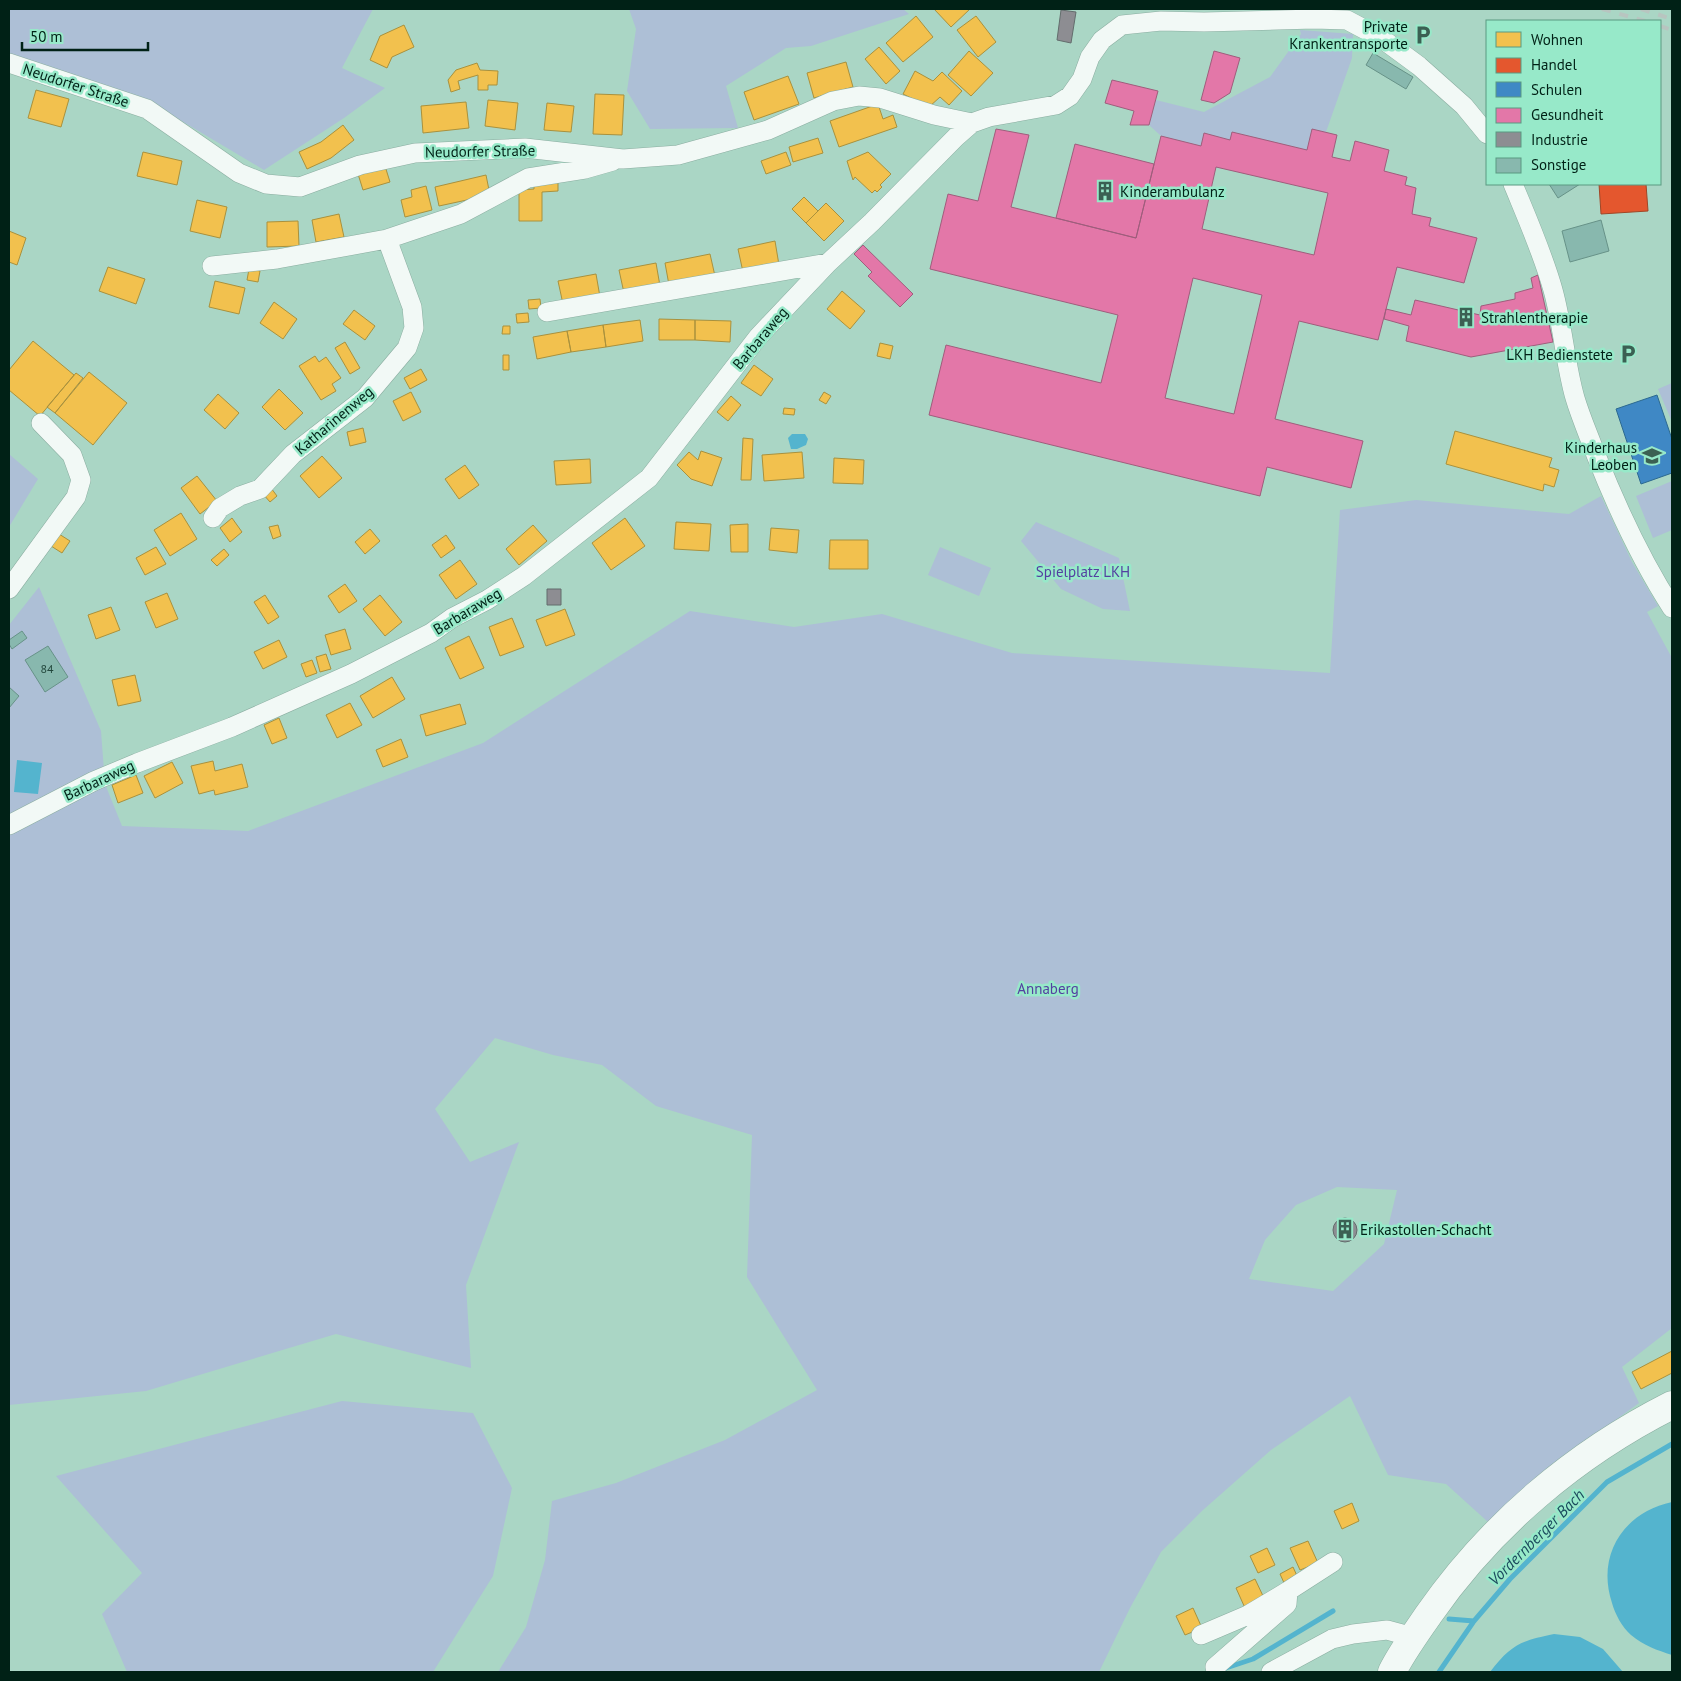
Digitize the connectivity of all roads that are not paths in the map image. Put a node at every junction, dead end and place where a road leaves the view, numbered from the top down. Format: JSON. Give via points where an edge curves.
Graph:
{"nodes":[{"id":1,"x":9,"y":63,"type":"edge"},
{"id":2,"x":972,"y":123,"type":"junction"},
{"id":3,"x":1486,"y":133,"type":"edge"},
{"id":4,"x":624,"y":159,"type":"junction"},
{"id":5,"x":1512,"y":185,"type":"edge"},
{"id":6,"x":387,"y":239,"type":"junction"},
{"id":7,"x":828,"y":263,"type":"junction"},
{"id":8,"x":212,"y":266,"type":"dead end"},
{"id":9,"x":547,"y":312,"type":"dead end"},
{"id":10,"x":41,"y":423,"type":"dead end"},
{"id":11,"x":212,"y":518,"type":"dead end"},
{"id":12,"x":1665,"y":582,"type":"edge"},
{"id":13,"x":9,"y":590,"type":"edge"},
{"id":14,"x":1672,"y":608,"type":"edge"},
{"id":15,"x":9,"y":825,"type":"edge"},
{"id":16,"x":1672,"y":1405,"type":"edge"},
{"id":17,"x":1333,"y":1562,"type":"dead end"},
{"id":18,"x":1288,"y":1591,"type":"junction"},
{"id":19,"x":1201,"y":1635,"type":"dead end"},
{"id":20,"x":1413,"y":1637,"type":"junction"},
{"id":21,"x":1216,"y":1670,"type":"edge"},
{"id":22,"x":1271,"y":1672,"type":"edge"},
{"id":23,"x":1392,"y":1672,"type":"edge"}],
"edges":[{"from":1,"to":4,"type":"street","name":"Neudorfer Straße","via":[[147,109],[239,173],[266,184],[300,187],[360,165],[415,153],[525,148]]},
{"from":2,"to":3,"type":"street","name":"Barbaraweg","via":[[1056,105],[1070,96],[1102,40],[1122,25],[1161,21],[1314,19],[1347,20],[1380,38],[1419,66],[1464,106]]},
{"from":2,"to":4,"type":"street","name":"Neudorfer Straße","via":[[880,98],[859,96],[833,101],[768,130],[678,155]]},
{"from":2,"to":7,"type":"street","name":"Barbaraweg"},
{"from":4,"to":6,"type":"street","via":[[585,170],[528,178],[461,214]]},
{"from":5,"to":12,"type":"street","via":[[1553,290],[1579,412],[1623,520]]},
{"from":6,"to":8,"type":"street","via":[[277,259]]},
{"from":6,"to":11,"type":"street","name":"Katharinenweg","via":[[412,307],[414,328],[407,348],[365,398],[293,454],[260,489],[220,508]]},
{"from":7,"to":9,"type":"street"},
{"from":7,"to":15,"type":"street","name":"Barbaraweg","via":[[758,337],[649,478],[524,576],[431,633],[352,674],[232,727],[94,781]]},
{"from":10,"to":13,"type":"street","via":[[72,455],[81,480],[76,497]]},
{"from":12,"to":14,"type":"street"},
{"from":16,"to":20,"type":"main road","via":[[1609,1441],[1538,1494],[1498,1530],[1458,1574]]},
{"from":17,"to":18,"type":"street"},
{"from":18,"to":19,"type":"street","via":[[1248,1615]]},
{"from":18,"to":21,"type":"street","via":[[1287,1604]]},
{"from":20,"to":22,"type":"street","via":[[1388,1630],[1332,1639]]},
{"from":20,"to":23,"type":"main road"}]}
